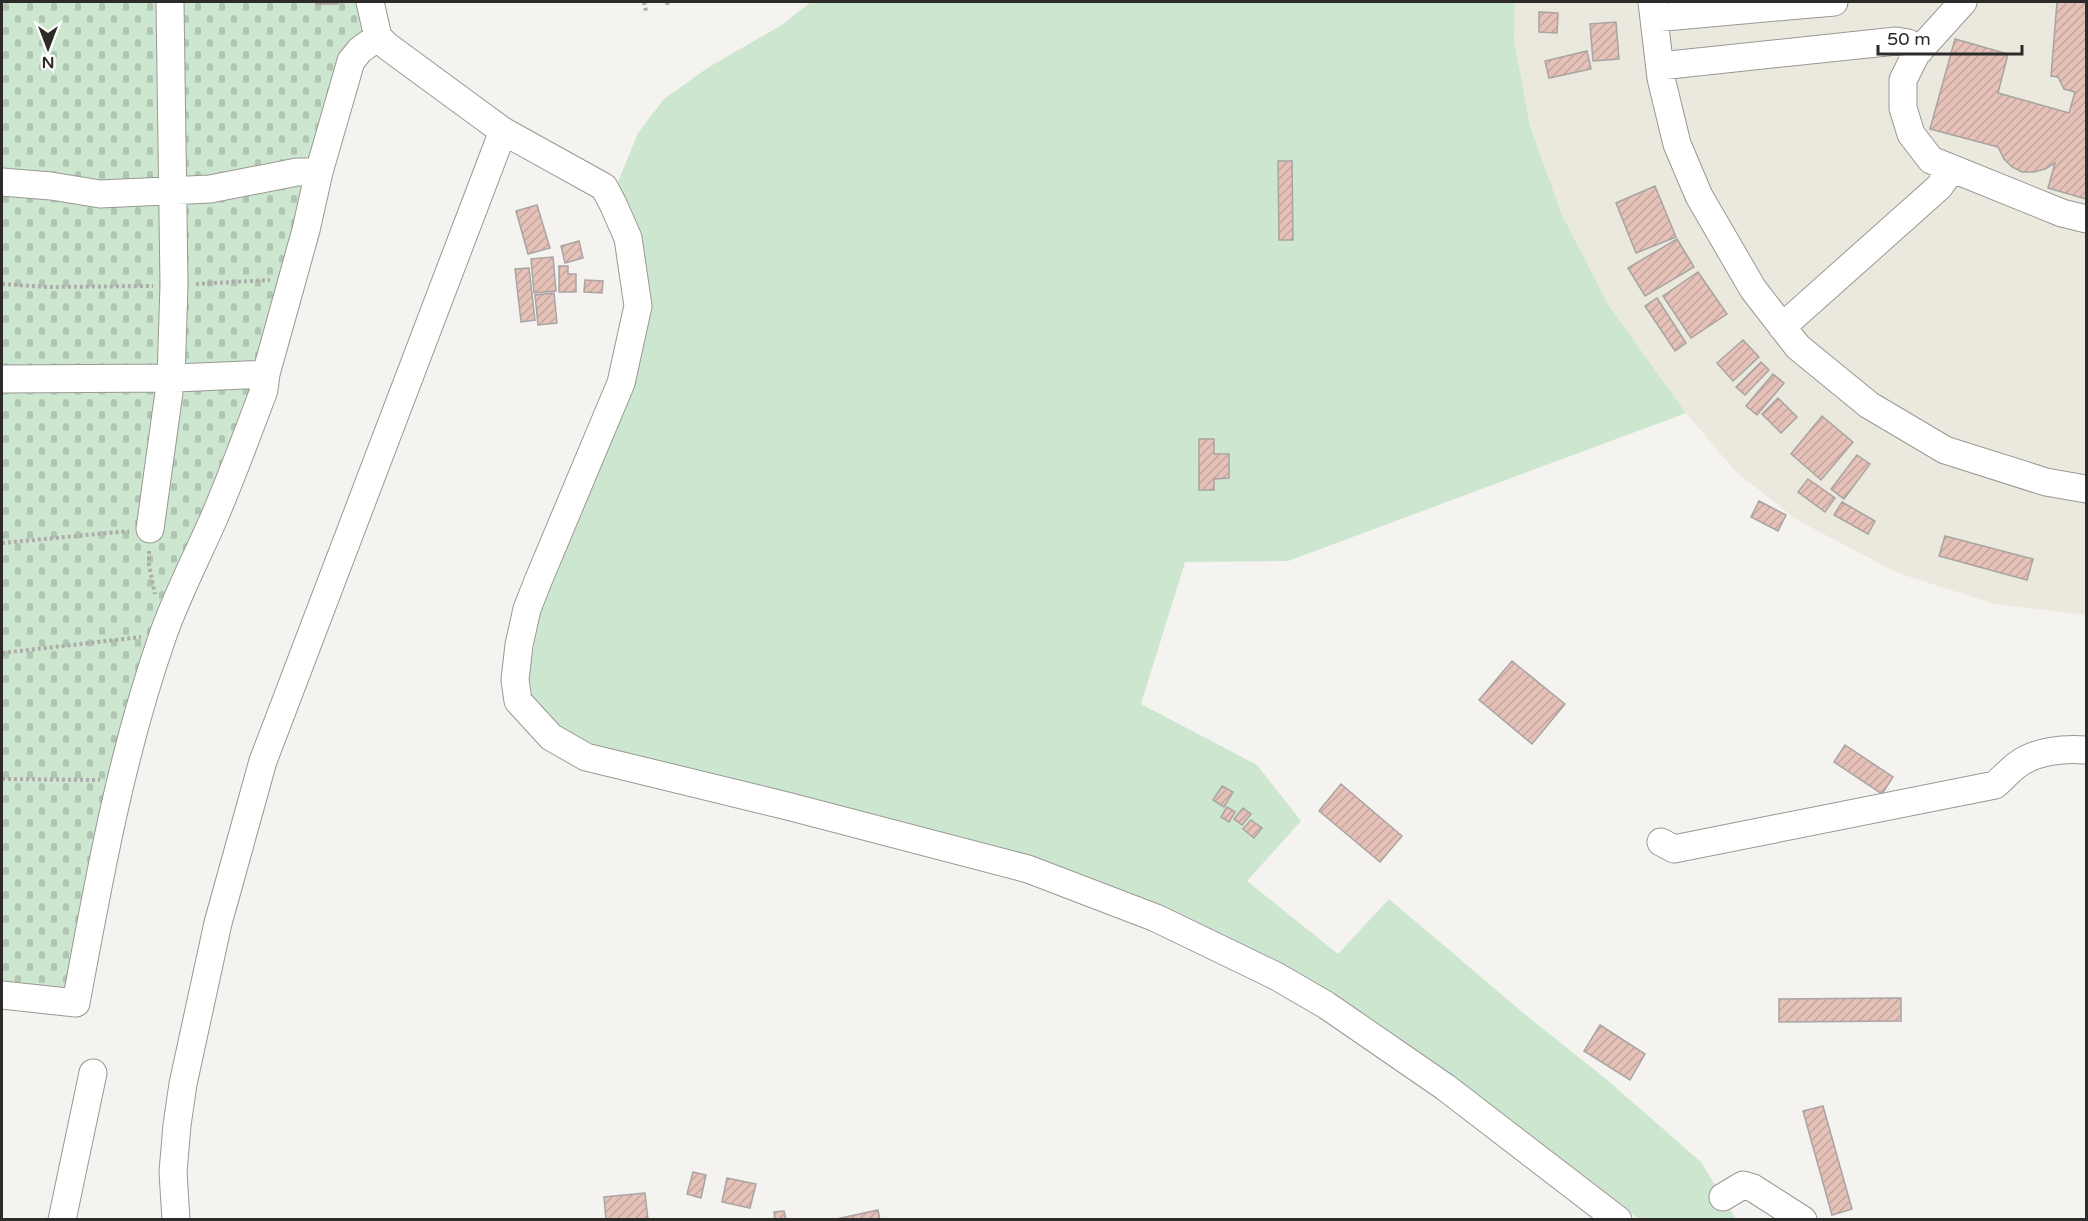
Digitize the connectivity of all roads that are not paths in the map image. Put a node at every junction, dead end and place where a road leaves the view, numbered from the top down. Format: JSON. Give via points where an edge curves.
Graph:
{"nodes":[{"id":1,"x":170,"y":2,"type":"edge"},
{"id":2,"x":370,"y":2,"type":"edge"},
{"id":3,"x":1834,"y":2,"type":"edge"},
{"id":4,"x":1963,"y":2,"type":"edge"},
{"id":5,"x":1653,"y":10,"type":"edge"},
{"id":6,"x":378,"y":37,"type":"junction"},
{"id":7,"x":1920,"y":50,"type":"junction"},
{"id":8,"x":1660,"y":66,"type":"junction"},
{"id":9,"x":503,"y":131,"type":"junction"},
{"id":10,"x":1952,"y":169,"type":"junction"},
{"id":11,"x":319,"y":172,"type":"junction"},
{"id":12,"x":2,"y":182,"type":"edge"},
{"id":13,"x":172,"y":191,"type":"junction"},
{"id":14,"x":2086,"y":219,"type":"edge"},
{"id":15,"x":1782,"y":327,"type":"junction"},
{"id":16,"x":266,"y":374,"type":"junction"},
{"id":17,"x":171,"y":378,"type":"junction"},
{"id":18,"x":2,"y":379,"type":"edge"},
{"id":19,"x":2086,"y":489,"type":"edge"},
{"id":20,"x":150,"y":529,"type":"road end"},
{"id":21,"x":2086,"y":750,"type":"edge"},
{"id":22,"x":1661,"y":842,"type":"dead end"},
{"id":23,"x":2,"y":995,"type":"edge"},
{"id":24,"x":93,"y":1073,"type":"dead end"},
{"id":25,"x":1723,"y":1197,"type":"dead end"},
{"id":26,"x":62,"y":1220,"type":"edge"},
{"id":27,"x":176,"y":1220,"type":"edge"},
{"id":28,"x":1618,"y":1220,"type":"edge"},
{"id":29,"x":1803,"y":1220,"type":"edge"}],
"edges":[{"from":1,"to":13,"type":"street"},
{"from":2,"to":6,"type":"street"},
{"from":3,"to":5,"type":"street"},
{"from":4,"to":7,"type":"street"},
{"from":5,"to":8,"type":"street"},
{"from":6,"to":9,"type":"street"},
{"from":6,"to":11,"type":"street","via":[[351,61]]},
{"from":7,"to":8,"type":"street","via":[[1896,41]]},
{"from":7,"to":10,"type":"street","via":[[1903,80],[1903,108],[1911,134],[1931,160]]},
{"from":8,"to":15,"type":"street","via":[[1677,144],[1699,196],[1753,289]]},
{"from":9,"to":27,"type":"street","via":[[263,761],[218,922],[183,1084],[173,1172]]},
{"from":9,"to":28,"type":"street","via":[[604,187],[628,238],[638,306],[621,383],[527,609],[519,645],[515,680],[518,701],[551,737],[586,756],[1028,869],[1156,918],[1276,976],[1326,1005],[1445,1087]]},
{"from":10,"to":14,"type":"street"},
{"from":10,"to":15,"type":"street","via":[[1939,187]]},
{"from":11,"to":13,"type":"street","via":[[297,171],[210,189]]},
{"from":11,"to":16,"type":"street"},
{"from":12,"to":13,"type":"street","via":[[100,194]]},
{"from":13,"to":17,"type":"street"},
{"from":15,"to":19,"type":"street","via":[[1797,347],[1869,405],[1945,450],[2046,482]]},
{"from":16,"to":17,"type":"street"},
{"from":16,"to":23,"type":"street","via":[[264,390],[215,516],[163,635],[120,781],[76,1003]]},
{"from":17,"to":18,"type":"street"},
{"from":17,"to":20,"type":"street"},
{"from":21,"to":22,"type":"street","via":[[2068,748],[2029,758],[1995,785],[1963,792],[1674,849]]},
{"from":24,"to":26,"type":"street"},
{"from":25,"to":29,"type":"street","via":[[1743,1185]]}]}
